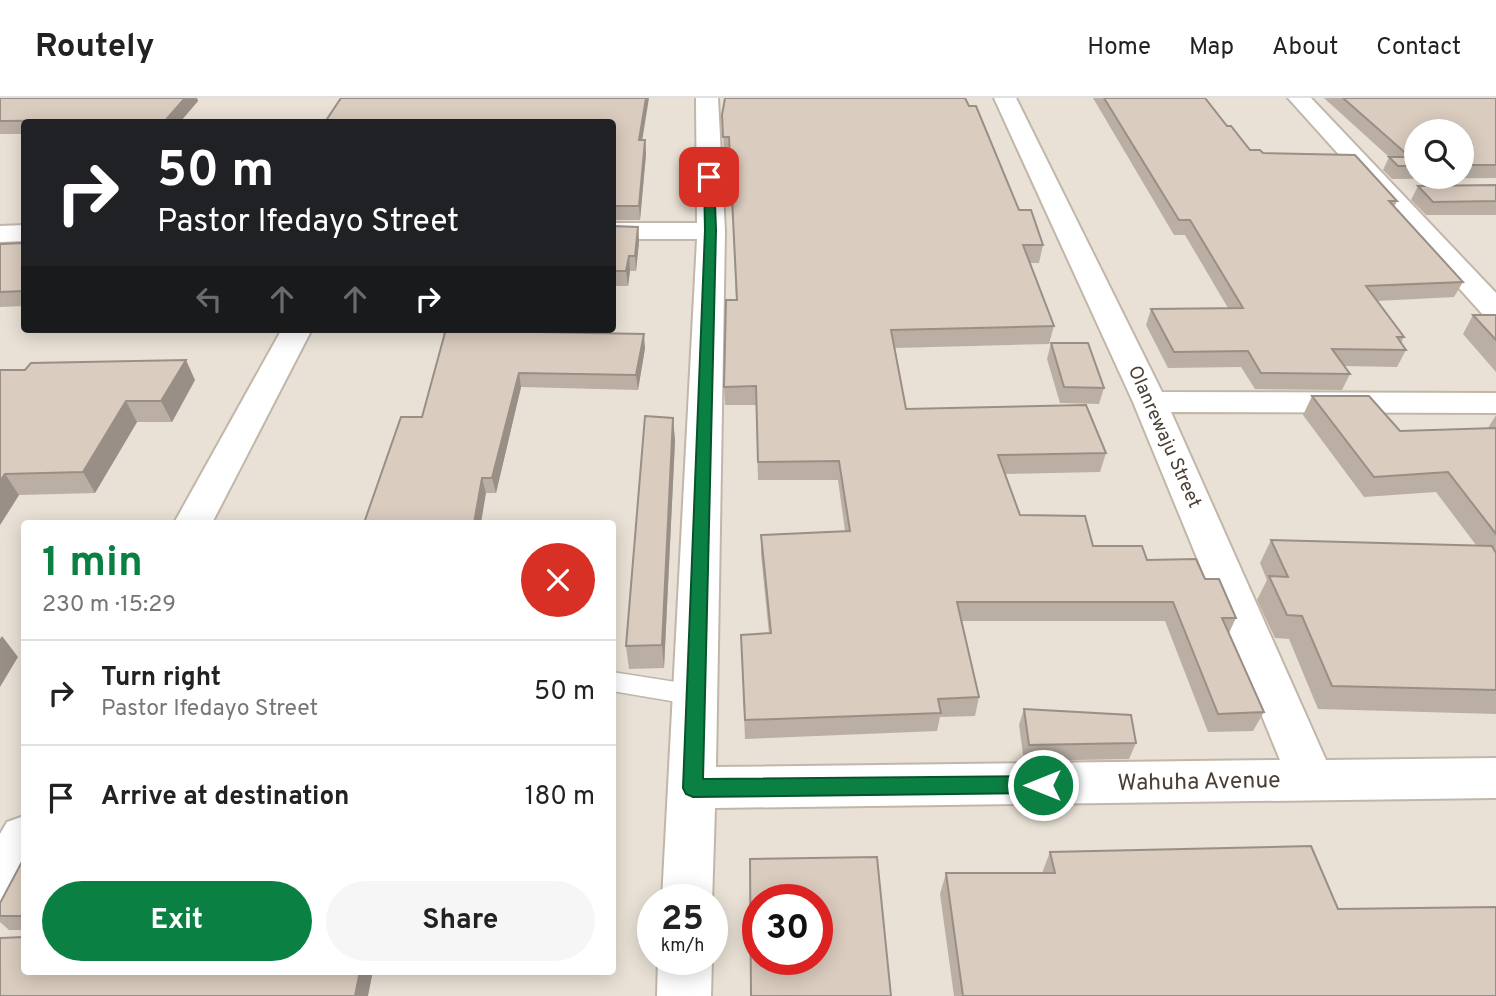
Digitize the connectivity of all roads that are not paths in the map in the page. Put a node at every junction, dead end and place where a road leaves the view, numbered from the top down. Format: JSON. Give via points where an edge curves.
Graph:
{"nodes":[{"id":1,"x":707,"y":98,"type":"edge"},
{"id":2,"x":1005,"y":98,"type":"edge"},
{"id":3,"x":1299,"y":98,"type":"edge"},
{"id":4,"x":1421,"y":189,"type":"edge"},
{"id":5,"x":1383,"y":190,"type":"junction"},
{"id":6,"x":710,"y":230,"type":"junction"},
{"id":7,"x":616,"y":231,"type":"edge"},
{"id":8,"x":0,"y":233,"type":"edge"},
{"id":9,"x":21,"y":233,"type":"edge"},
{"id":10,"x":1496,"y":311,"type":"edge"},
{"id":11,"x":295,"y":333,"type":"edge"},
{"id":12,"x":1150,"y":402,"type":"junction"},
{"id":13,"x":1496,"y":403,"type":"edge"},
{"id":14,"x":195,"y":520,"type":"edge"},
{"id":15,"x":616,"y":682,"type":"edge"},
{"id":16,"x":695,"y":695,"type":"junction"},
{"id":17,"x":1496,"y":778,"type":"edge"},
{"id":18,"x":1312,"y":782,"type":"junction"},
{"id":19,"x":693,"y":788,"type":"junction"},
{"id":20,"x":21,"y":844,"type":"edge"},
{"id":21,"x":0,"y":884,"type":"edge"},
{"id":22,"x":689,"y":884,"type":"edge"},
{"id":23,"x":685,"y":975,"type":"edge"},
{"id":24,"x":684,"y":996,"type":"edge"}],
"edges":[{"from":1,"to":6,"type":"street"},
{"from":2,"to":12,"type":"street","name":"Olanrewaju Street"},
{"from":3,"to":5,"type":"street"},
{"from":4,"to":5,"type":"street"},
{"from":5,"to":10,"type":"street"},
{"from":6,"to":7,"type":"street"},
{"from":6,"to":16,"type":"street"},
{"from":8,"to":9,"type":"street"},
{"from":11,"to":14,"type":"street"},
{"from":12,"to":13,"type":"street"},
{"from":12,"to":18,"type":"street","name":"Olanrewaju Street"},
{"from":15,"to":16,"type":"lane"},
{"from":16,"to":19,"type":"street"},
{"from":17,"to":18,"type":"street","name":"Wahuha Avenue"},
{"from":18,"to":19,"type":"street","name":"Wahuha Avenue"},
{"from":19,"to":22,"type":"street"},
{"from":20,"to":21,"type":"street"},
{"from":23,"to":24,"type":"street"}]}
